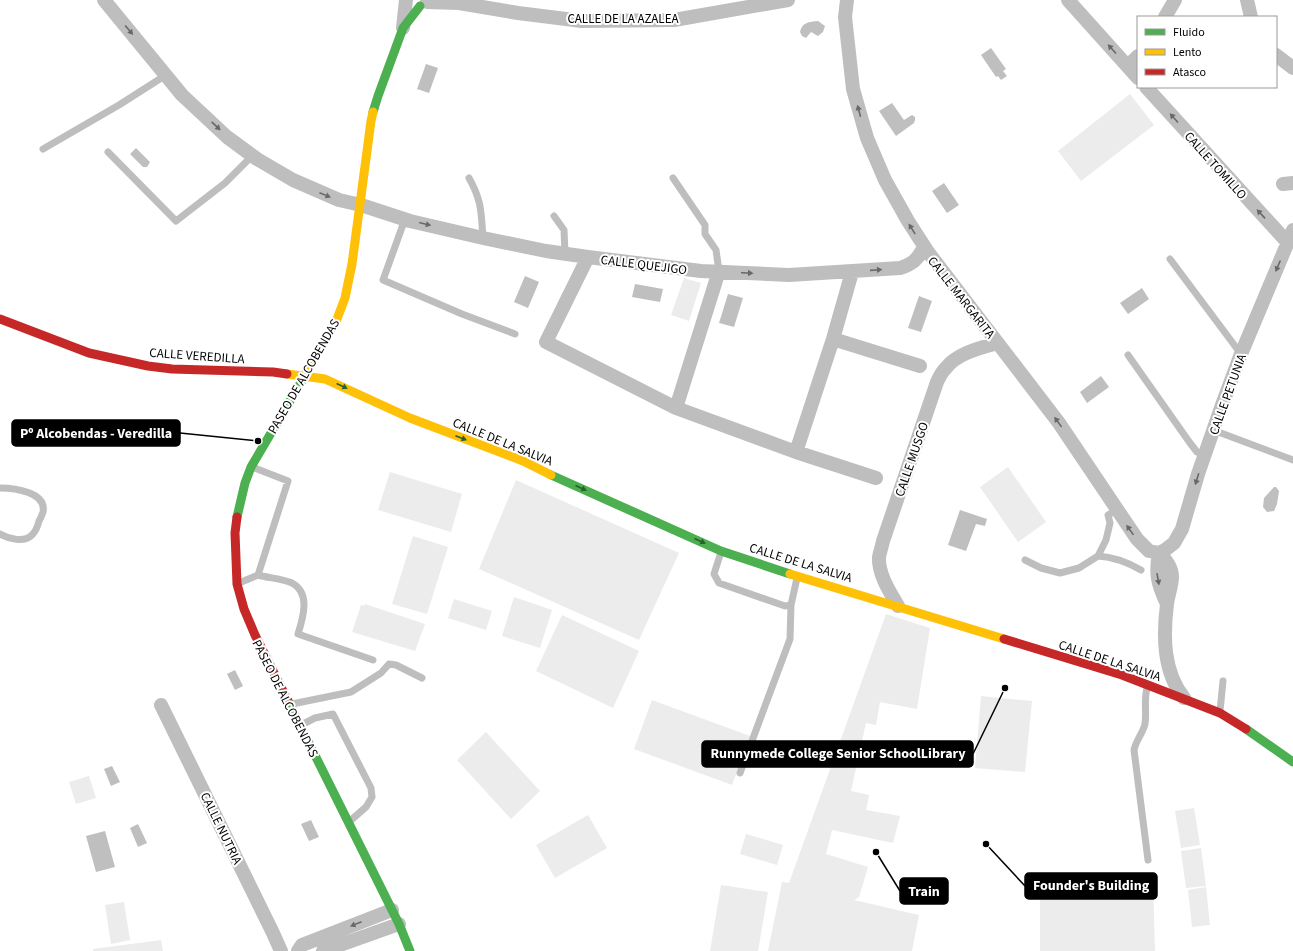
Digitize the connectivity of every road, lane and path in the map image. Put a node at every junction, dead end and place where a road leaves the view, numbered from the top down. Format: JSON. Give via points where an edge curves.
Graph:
{"nodes":[{"id":1,"x":104,"y":0,"type":"edge"},
{"id":2,"x":405,"y":0,"type":"edge"},
{"id":3,"x":788,"y":0,"type":"edge"},
{"id":4,"x":847,"y":0,"type":"edge"},
{"id":5,"x":1068,"y":0,"type":"edge"},
{"id":6,"x":1175,"y":0,"type":"edge"},
{"id":7,"x":1247,"y":0,"type":"edge"},
{"id":8,"x":455,"y":2,"type":"edge"},
{"id":9,"x":426,"y":3,"type":"edge"},
{"id":10,"x":1166,"y":16,"type":"edge"},
{"id":11,"x":1251,"y":16,"type":"edge"},
{"id":12,"x":403,"y":28,"type":"junction"},
{"id":13,"x":1277,"y":56,"type":"edge"},
{"id":14,"x":1137,"y":57,"type":"edge"},
{"id":15,"x":1128,"y":66,"type":"junction"},
{"id":16,"x":1293,"y":68,"type":"edge"},
{"id":17,"x":166,"y":75,"type":"junction"},
{"id":18,"x":1137,"y":77,"type":"edge"},
{"id":19,"x":1147,"y":88,"type":"edge"},
{"id":20,"x":43,"y":149,"type":"dead end"},
{"id":21,"x":108,"y":152,"type":"dead end"},
{"id":22,"x":252,"y":156,"type":"junction"},
{"id":23,"x":469,"y":178,"type":"dead end"},
{"id":24,"x":673,"y":178,"type":"dead end"},
{"id":25,"x":361,"y":205,"type":"junction"},
{"id":26,"x":554,"y":216,"type":"dead end"},
{"id":27,"x":405,"y":219,"type":"junction"},
{"id":28,"x":1290,"y":237,"type":"edge"},
{"id":29,"x":483,"y":238,"type":"junction"},
{"id":30,"x":924,"y":247,"type":"junction"},
{"id":31,"x":565,"y":254,"type":"junction"},
{"id":32,"x":588,"y":257,"type":"junction"},
{"id":33,"x":1170,"y":259,"type":"dead end"},
{"id":34,"x":719,"y":272,"type":"junction"},
{"id":35,"x":852,"y":272,"type":"junction"},
{"id":36,"x":0,"y":319,"type":"edge"},
{"id":37,"x":515,"y":334,"type":"dead end"},
{"id":38,"x":833,"y":339,"type":"junction"},
{"id":39,"x":998,"y":343,"type":"junction"},
{"id":40,"x":1241,"y":354,"type":"junction"},
{"id":41,"x":1128,"y":355,"type":"dead end"},
{"id":42,"x":920,"y":366,"type":"dead end"},
{"id":43,"x":305,"y":377,"type":"junction"},
{"id":44,"x":676,"y":408,"type":"junction"},
{"id":45,"x":1213,"y":430,"type":"junction"},
{"id":46,"x":796,"y":452,"type":"junction"},
{"id":47,"x":1205,"y":456,"type":"junction"},
{"id":48,"x":1293,"y":460,"type":"edge"},
{"id":49,"x":252,"y":467,"type":"junction"},
{"id":50,"x":876,"y":478,"type":"dead end"},
{"id":51,"x":0,"y":488,"type":"edge"},
{"id":52,"x":1117,"y":510,"type":"junction"},
{"id":53,"x":0,"y":534,"type":"edge"},
{"id":54,"x":721,"y":551,"type":"junction"},
{"id":55,"x":1159,"y":553,"type":"junction"},
{"id":56,"x":1098,"y":556,"type":"junction"},
{"id":57,"x":1025,"y":560,"type":"dead end"},
{"id":58,"x":1141,"y":570,"type":"dead end"},
{"id":59,"x":258,"y":575,"type":"junction"},
{"id":60,"x":797,"y":576,"type":"junction"},
{"id":61,"x":238,"y":584,"type":"junction"},
{"id":62,"x":791,"y":605,"type":"junction"},
{"id":63,"x":898,"y":606,"type":"junction"},
{"id":64,"x":373,"y":660,"type":"dead end"},
{"id":65,"x":1167,"y":663,"type":"junction"},
{"id":66,"x":422,"y":678,"type":"dead end"},
{"id":67,"x":1223,"y":681,"type":"dead end"},
{"id":68,"x":1148,"y":685,"type":"junction"},
{"id":69,"x":1184,"y":698,"type":"junction"},
{"id":70,"x":290,"y":704,"type":"junction"},
{"id":71,"x":161,"y":705,"type":"dead end"},
{"id":72,"x":1220,"y":713,"type":"junction"},
{"id":73,"x":300,"y":725,"type":"junction"},
{"id":74,"x":1293,"y":762,"type":"edge"},
{"id":75,"x":740,"y":773,"type":"dead end"},
{"id":76,"x":349,"y":822,"type":"junction"},
{"id":77,"x":1148,"y":860,"type":"dead end"},
{"id":78,"x":392,"y":910,"type":"junction"},
{"id":79,"x":399,"y":924,"type":"junction"},
{"id":80,"x":281,"y":951,"type":"edge"},
{"id":81,"x":298,"y":951,"type":"edge"},
{"id":82,"x":323,"y":951,"type":"edge"},
{"id":83,"x":410,"y":951,"type":"edge"}],
"edges":[{"from":1,"to":17,"type":"street","name":"CALLE QUEJIGO","one_way":true},
{"from":2,"to":9,"type":"street","via":[[412,5]]},
{"from":2,"to":12,"type":"street","name":"PASEO DE ALCOBENDAS"},
{"from":3,"to":8,"type":"street","name":"CALLE DE LA AZALEA","via":[[674,20],[582,21]]},
{"from":30,"to":4,"type":"street","name":"CALLE MARGARITA","one_way":true,"via":[[885,180],[867,138],[854,90],[845,18]]},
{"from":15,"to":5,"type":"street","one_way":true},
{"from":6,"to":10,"type":"street"},
{"from":7,"to":11,"type":"street"},
{"from":8,"to":9,"type":"street","name":"CALLE DE LA AZALEA"},
{"from":9,"to":12,"type":"street","name":"PASEO DE ALCOBENDAS"},
{"from":12,"to":25,"type":"street","name":"PASEO DE ALCOBENDAS","via":[[371,120]]},
{"from":13,"to":16,"type":"street"},
{"from":14,"to":15,"type":"street"},
{"from":15,"to":18,"type":"street"},
{"from":17,"to":20,"type":"lane"},
{"from":17,"to":22,"type":"street","name":"CALLE QUEJIGO","one_way":true,"via":[[182,95]]},
{"from":28,"to":19,"type":"street","name":"CALLE TOMILLO","one_way":true},
{"from":21,"to":22,"type":"lane","via":[[176,221],[225,183]]},
{"from":22,"to":25,"type":"street","name":"CALLE QUEJIGO","one_way":true,"via":[[312,190]]},
{"from":23,"to":29,"type":"lane","via":[[477,191],[481,206]]},
{"from":24,"to":34,"type":"lane","via":[[705,225],[705,234],[716,250]]},
{"from":25,"to":27,"type":"street","name":"CALLE QUEJIGO"},
{"from":25,"to":43,"type":"street","name":"PASEO DE ALCOBENDAS","via":[[345,298],[337,319]]},
{"from":26,"to":31,"type":"lane","via":[[564,230]]},
{"from":27,"to":29,"type":"street","name":"CALLE QUEJIGO","one_way":true},
{"from":27,"to":37,"type":"lane","via":[[383,280]]},
{"from":28,"to":40,"type":"street","name":"CALLE PETUNIA","one_way":true},
{"from":29,"to":31,"type":"street","name":"CALLE QUEJIGO"},
{"from":35,"to":30,"type":"street","name":"CALLE QUEJIGO","one_way":true,"via":[[910,265],[916,261]]},
{"from":30,"to":39,"type":"street","name":"CALLE MARGARITA"},
{"from":31,"to":32,"type":"street","name":"CALLE QUEJIGO"},
{"from":32,"to":34,"type":"street","name":"CALLE QUEJIGO"},
{"from":32,"to":44,"type":"street","via":[[546,342]]},
{"from":33,"to":40,"type":"lane"},
{"from":34,"to":35,"type":"street","name":"CALLE QUEJIGO","one_way":true,"via":[[789,275]]},
{"from":34,"to":44,"type":"street"},
{"from":35,"to":38,"type":"street"},
{"from":36,"to":43,"type":"street","name":"CALLE VEREDILLA","via":[[89,353],[148,366],[273,372]]},
{"from":38,"to":42,"type":"street"},
{"from":38,"to":46,"type":"street"},
{"from":52,"to":39,"type":"street","name":"CALLE MARGARITA","one_way":true,"via":[[1059,423]]},
{"from":39,"to":63,"type":"street","name":"CALLE MUSGO","via":[[952,361],[937,382],[879,557],[887,586]]},
{"from":40,"to":45,"type":"street","name":"CALLE PETUNIA"},
{"from":41,"to":47,"type":"lane","via":[[1190,443],[1197,452]]},
{"from":43,"to":49,"type":"street","name":"PASEO DE ALCOBENDAS"},
{"from":43,"to":54,"type":"street","name":"CALLE DE LA SALVIA","one_way":true,"via":[[325,379],[410,418],[522,461]]},
{"from":44,"to":46,"type":"street"},
{"from":45,"to":47,"type":"street","name":"CALLE PETUNIA"},
{"from":45,"to":48,"type":"lane"},
{"from":46,"to":50,"type":"street"},
{"from":47,"to":55,"type":"street","name":"CALLE PETUNIA","one_way":true,"via":[[1182,529],[1171,546]]},
{"from":49,"to":59,"type":"lane","via":[[288,481]]},
{"from":49,"to":61,"type":"street","name":"PASEO DE ALCOBENDAS","via":[[241,496],[236,527]]},
{"from":51,"to":53,"type":"lane","via":[[15,488],[35,496],[42,501],[43,511],[32,535],[11,539]]},
{"from":55,"to":52,"type":"street","name":"CALLE MARGARITA","one_way":true,"via":[[1149,551],[1143,546]]},
{"from":52,"to":56,"type":"lane","via":[[1108,515],[1110,523],[1106,540]]},
{"from":54,"to":60,"type":"street","name":"CALLE DE LA SALVIA"},
{"from":54,"to":62,"type":"lane","via":[[714,574],[719,583],[785,606]]},
{"from":55,"to":65,"type":"street","via":[[1158,583],[1167,604]]},
{"from":56,"to":57,"type":"lane","via":[[1079,568],[1060,573]]},
{"from":56,"to":58,"type":"lane","via":[[1112,556]]},
{"from":59,"to":61,"type":"lane"},
{"from":59,"to":64,"type":"lane","via":[[292,583],[300,589],[304,601],[304,615],[298,634]]},
{"from":60,"to":62,"type":"lane"},
{"from":60,"to":63,"type":"street","name":"CALLE DE LA SALVIA"},
{"from":61,"to":70,"type":"street","name":"PASEO DE ALCOBENDAS","via":[[244,609],[255,635]]},
{"from":62,"to":75,"type":"lane","via":[[790,639]]},
{"from":63,"to":68,"type":"street","name":"CALLE DE LA SALVIA"},
{"from":65,"to":68,"type":"street","via":[[1157,678]]},
{"from":65,"to":69,"type":"street","via":[[1170,675]]},
{"from":66,"to":70,"type":"lane","via":[[389,664],[382,673],[351,692]]},
{"from":67,"to":72,"type":"lane"},
{"from":68,"to":69,"type":"street","name":"CALLE DE LA SALVIA"},
{"from":68,"to":77,"type":"lane","via":[[1145,697],[1145,723],[1134,750]]},
{"from":69,"to":72,"type":"street","name":"CALLE DE LA SALVIA"},
{"from":70,"to":73,"type":"street","name":"PASEO DE ALCOBENDAS"},
{"from":71,"to":80,"type":"street","name":"CALLE NUTRIA"},
{"from":72,"to":74,"type":"street","name":"CALLE DE LA SALVIA"},
{"from":73,"to":76,"type":"street","name":"PASEO DE ALCOBENDAS"},
{"from":73,"to":76,"type":"lane","via":[[333,714],[371,788],[372,797],[366,807]]},
{"from":76,"to":78,"type":"street","name":"PASEO DE ALCOBENDAS"},
{"from":78,"to":79,"type":"street","name":"PASEO DE ALCOBENDAS"},
{"from":78,"to":81,"type":"street","one_way":true,"via":[[302,945]]},
{"from":79,"to":82,"type":"street"},
{"from":79,"to":83,"type":"street","name":"PASEO DE ALCOBENDAS"}]}
